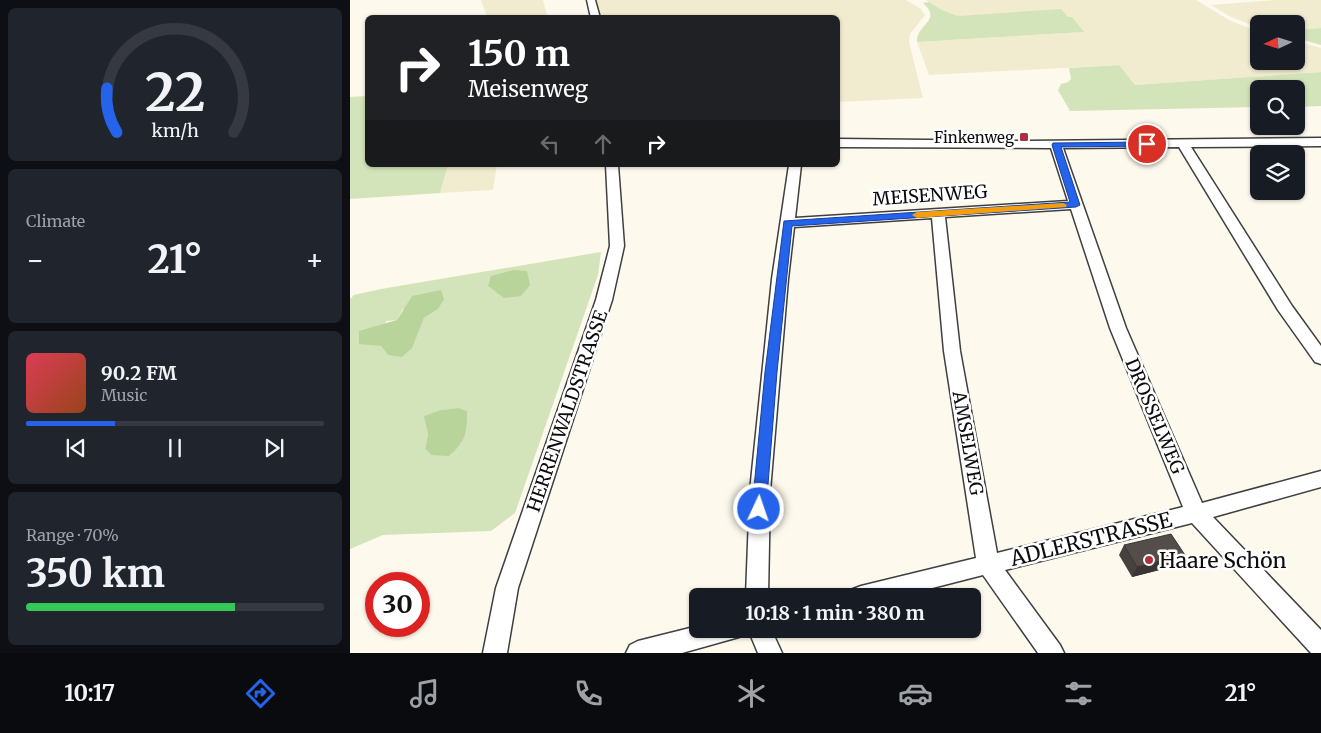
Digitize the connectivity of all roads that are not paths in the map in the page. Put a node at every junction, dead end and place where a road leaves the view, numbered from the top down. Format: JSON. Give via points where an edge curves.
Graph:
{"nodes":[{"id":1,"x":591,"y":0,"type":"edge"},
{"id":2,"x":595,"y":15,"type":"edge"},
{"id":3,"x":1321,"y":142,"type":"edge"},
{"id":4,"x":840,"y":143,"type":"edge"},
{"id":5,"x":1183,"y":144,"type":"junction"},
{"id":6,"x":1056,"y":145,"type":"junction"},
{"id":7,"x":612,"y":167,"type":"edge"},
{"id":8,"x":795,"y":167,"type":"edge"},
{"id":9,"x":1076,"y":205,"type":"junction"},
{"id":10,"x":938,"y":213,"type":"junction"},
{"id":11,"x":787,"y":223,"type":"junction"},
{"id":12,"x":1321,"y":358,"type":"edge"},
{"id":13,"x":1321,"y":479,"type":"edge"},
{"id":14,"x":1196,"y":513,"type":"junction"},
{"id":15,"x":988,"y":565,"type":"junction"},
{"id":16,"x":756,"y":588,"type":"edge"},
{"id":17,"x":894,"y":588,"type":"edge"},
{"id":18,"x":696,"y":638,"type":"edge"},
{"id":19,"x":763,"y":638,"type":"edge"},
{"id":20,"x":1321,"y":647,"type":"edge"},
{"id":21,"x":495,"y":653,"type":"edge"},
{"id":22,"x":638,"y":653,"type":"edge"},
{"id":23,"x":770,"y":653,"type":"edge"},
{"id":24,"x":1052,"y":653,"type":"edge"}],
"edges":[{"from":1,"to":2,"type":"street"},
{"from":3,"to":5,"type":"street"},
{"from":4,"to":6,"type":"street"},
{"from":5,"to":6,"type":"street"},
{"from":5,"to":12,"type":"street","via":[[1277,295]]},
{"from":6,"to":9,"type":"street","name":"DROSSELWEG"},
{"from":7,"to":21,"type":"street","name":"HERRENWALDSTRASSE","via":[[616,246],[604,300],[507,588]]},
{"from":8,"to":11,"type":"street"},
{"from":9,"to":10,"type":"street","name":"MEISENWEG"},
{"from":9,"to":14,"type":"street","name":"DROSSELWEG","via":[[1118,328]]},
{"from":10,"to":11,"type":"street","name":"MEISENWEG"},
{"from":10,"to":15,"type":"street","name":"AMSELWEG","via":[[952,351]]},
{"from":11,"to":16,"type":"street","via":[[760,491]]},
{"from":13,"to":14,"type":"street","name":"ADLERSTRASSE"},
{"from":14,"to":15,"type":"street","name":"ADLERSTRASSE"},
{"from":14,"to":20,"type":"street","name":"DROSSELWEG"},
{"from":15,"to":17,"type":"street","name":"ADLERSTRASSE"},
{"from":15,"to":24,"type":"street","name":"AMSELWEG"},
{"from":18,"to":22,"type":"street"},
{"from":19,"to":23,"type":"street"}]}
